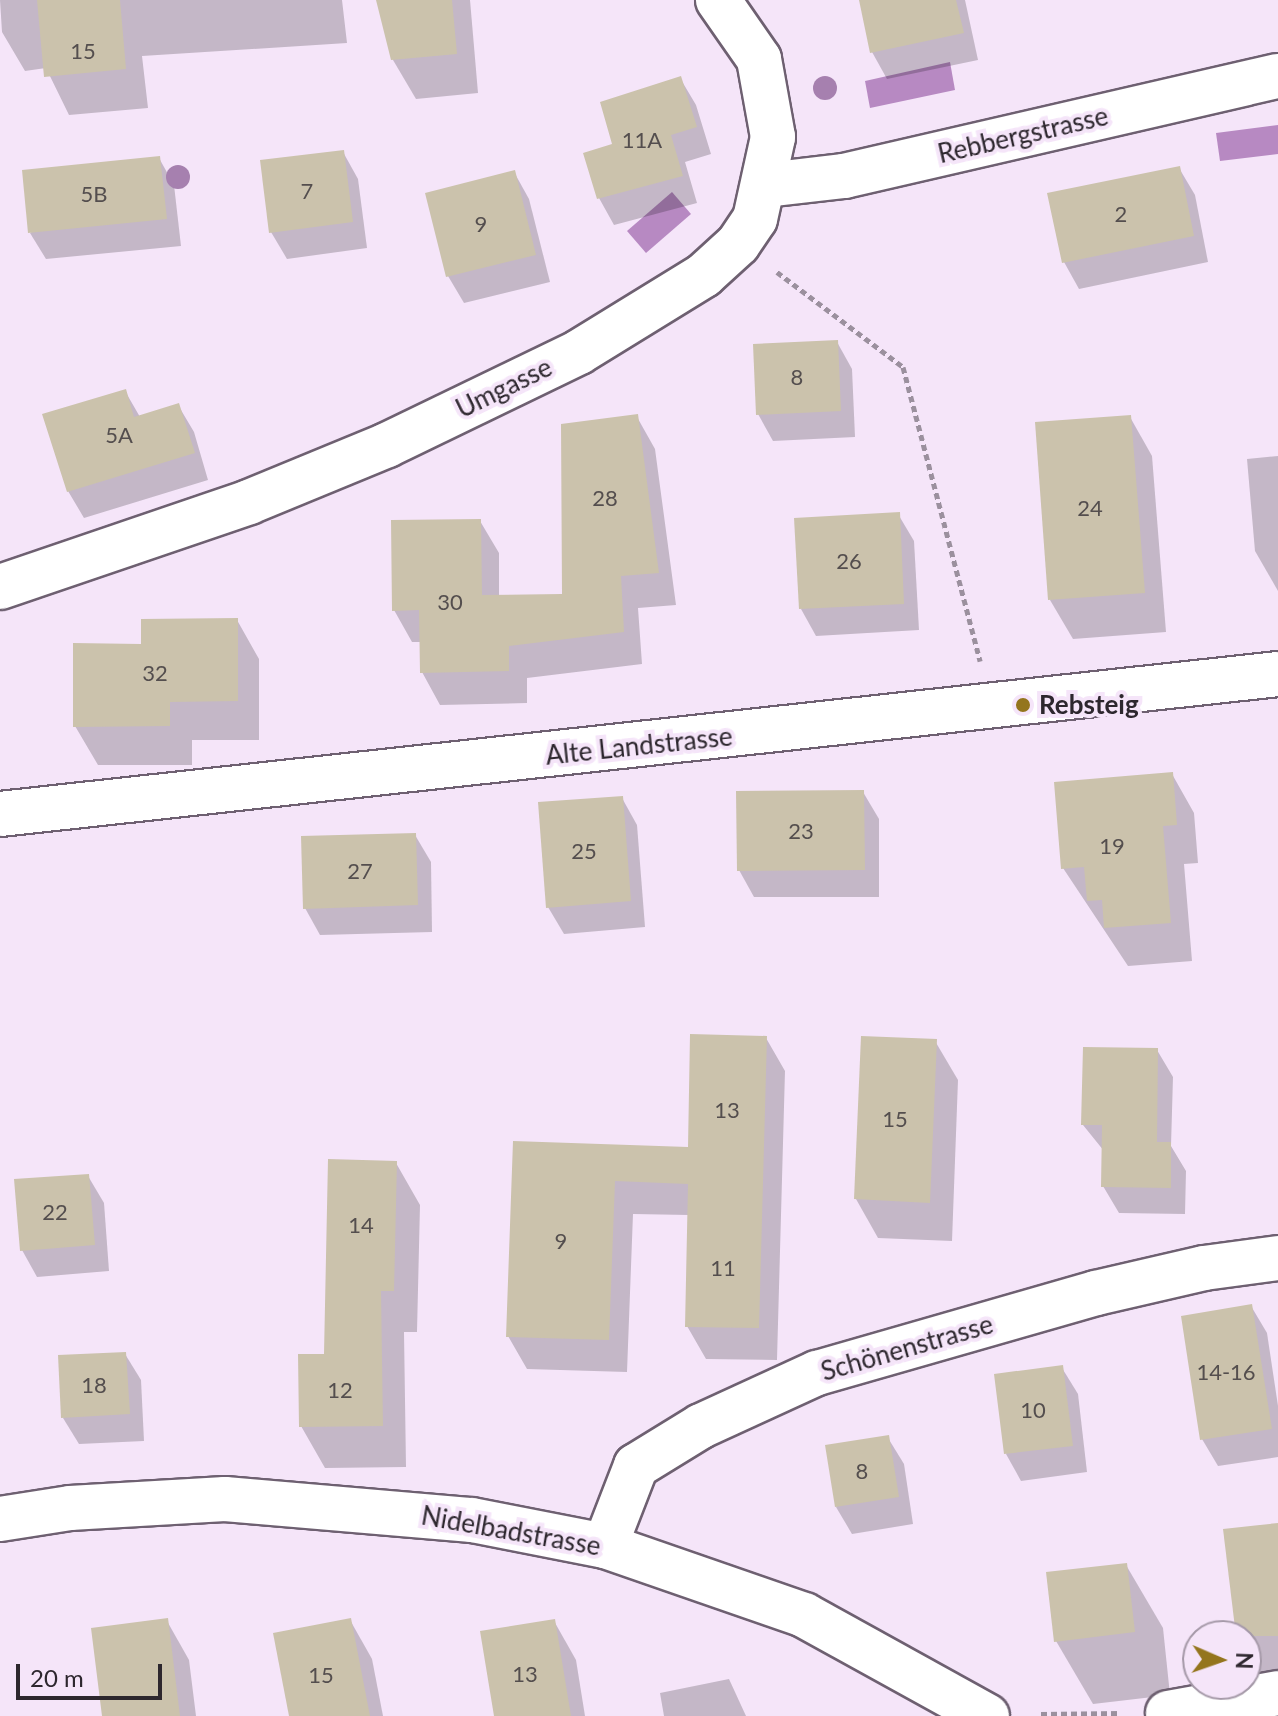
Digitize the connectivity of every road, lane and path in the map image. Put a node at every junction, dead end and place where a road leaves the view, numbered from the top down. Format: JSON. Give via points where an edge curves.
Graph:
{"nodes":[{"id":1,"x":718,"y":0,"type":"edge"},
{"id":2,"x":1278,"y":76,"type":"edge"},
{"id":3,"x":766,"y":185,"type":"junction"},
{"id":4,"x":738,"y":244,"type":"junction"},
{"id":5,"x":0,"y":587,"type":"edge"},
{"id":6,"x":1278,"y":674,"type":"edge"},
{"id":7,"x":992,"y":709,"type":"junction"},
{"id":8,"x":0,"y":814,"type":"edge"},
{"id":9,"x":1278,"y":1258,"type":"edge"},
{"id":10,"x":0,"y":1519,"type":"edge"},
{"id":11,"x":605,"y":1546,"type":"junction"},
{"id":12,"x":1278,"y":1693,"type":"edge"},
{"id":13,"x":1168,"y":1713,"type":"joint"},
{"id":14,"x":1041,"y":1714,"type":"dead end"},
{"id":15,"x":987,"y":1716,"type":"edge"}],
"edges":[{"from":1,"to":3,"type":"street","name":"Umgasse","via":[[744,32],[768,91],[773,137]]},
{"from":2,"to":3,"type":"street","name":"Rebbergstrasse","via":[[844,176]]},
{"from":3,"to":4,"type":"street","name":"Umgasse","via":[[755,219]]},
{"from":4,"to":5,"type":"street","name":"Umgasse","via":[[704,275],[579,352],[387,445],[249,502]]},
{"from":4,"to":7,"type":"path","via":[[903,367]]},
{"from":6,"to":7,"type":"street","name":"Alte Landstrasse"},
{"from":7,"to":8,"type":"street","name":"Alte Landstrasse"},
{"from":9,"to":11,"type":"street","name":"Schönenstrasse","via":[[1204,1268],[1096,1293],[817,1373],[701,1426],[636,1466]]},
{"from":10,"to":11,"type":"street","name":"Nidelbadstrasse","via":[[70,1508],[225,1499],[472,1520]]},
{"from":11,"to":15,"type":"street","name":"Nidelbadstrasse","via":[[804,1615]]},
{"from":12,"to":13,"type":"street"},
{"from":13,"to":14,"type":"path"}]}
